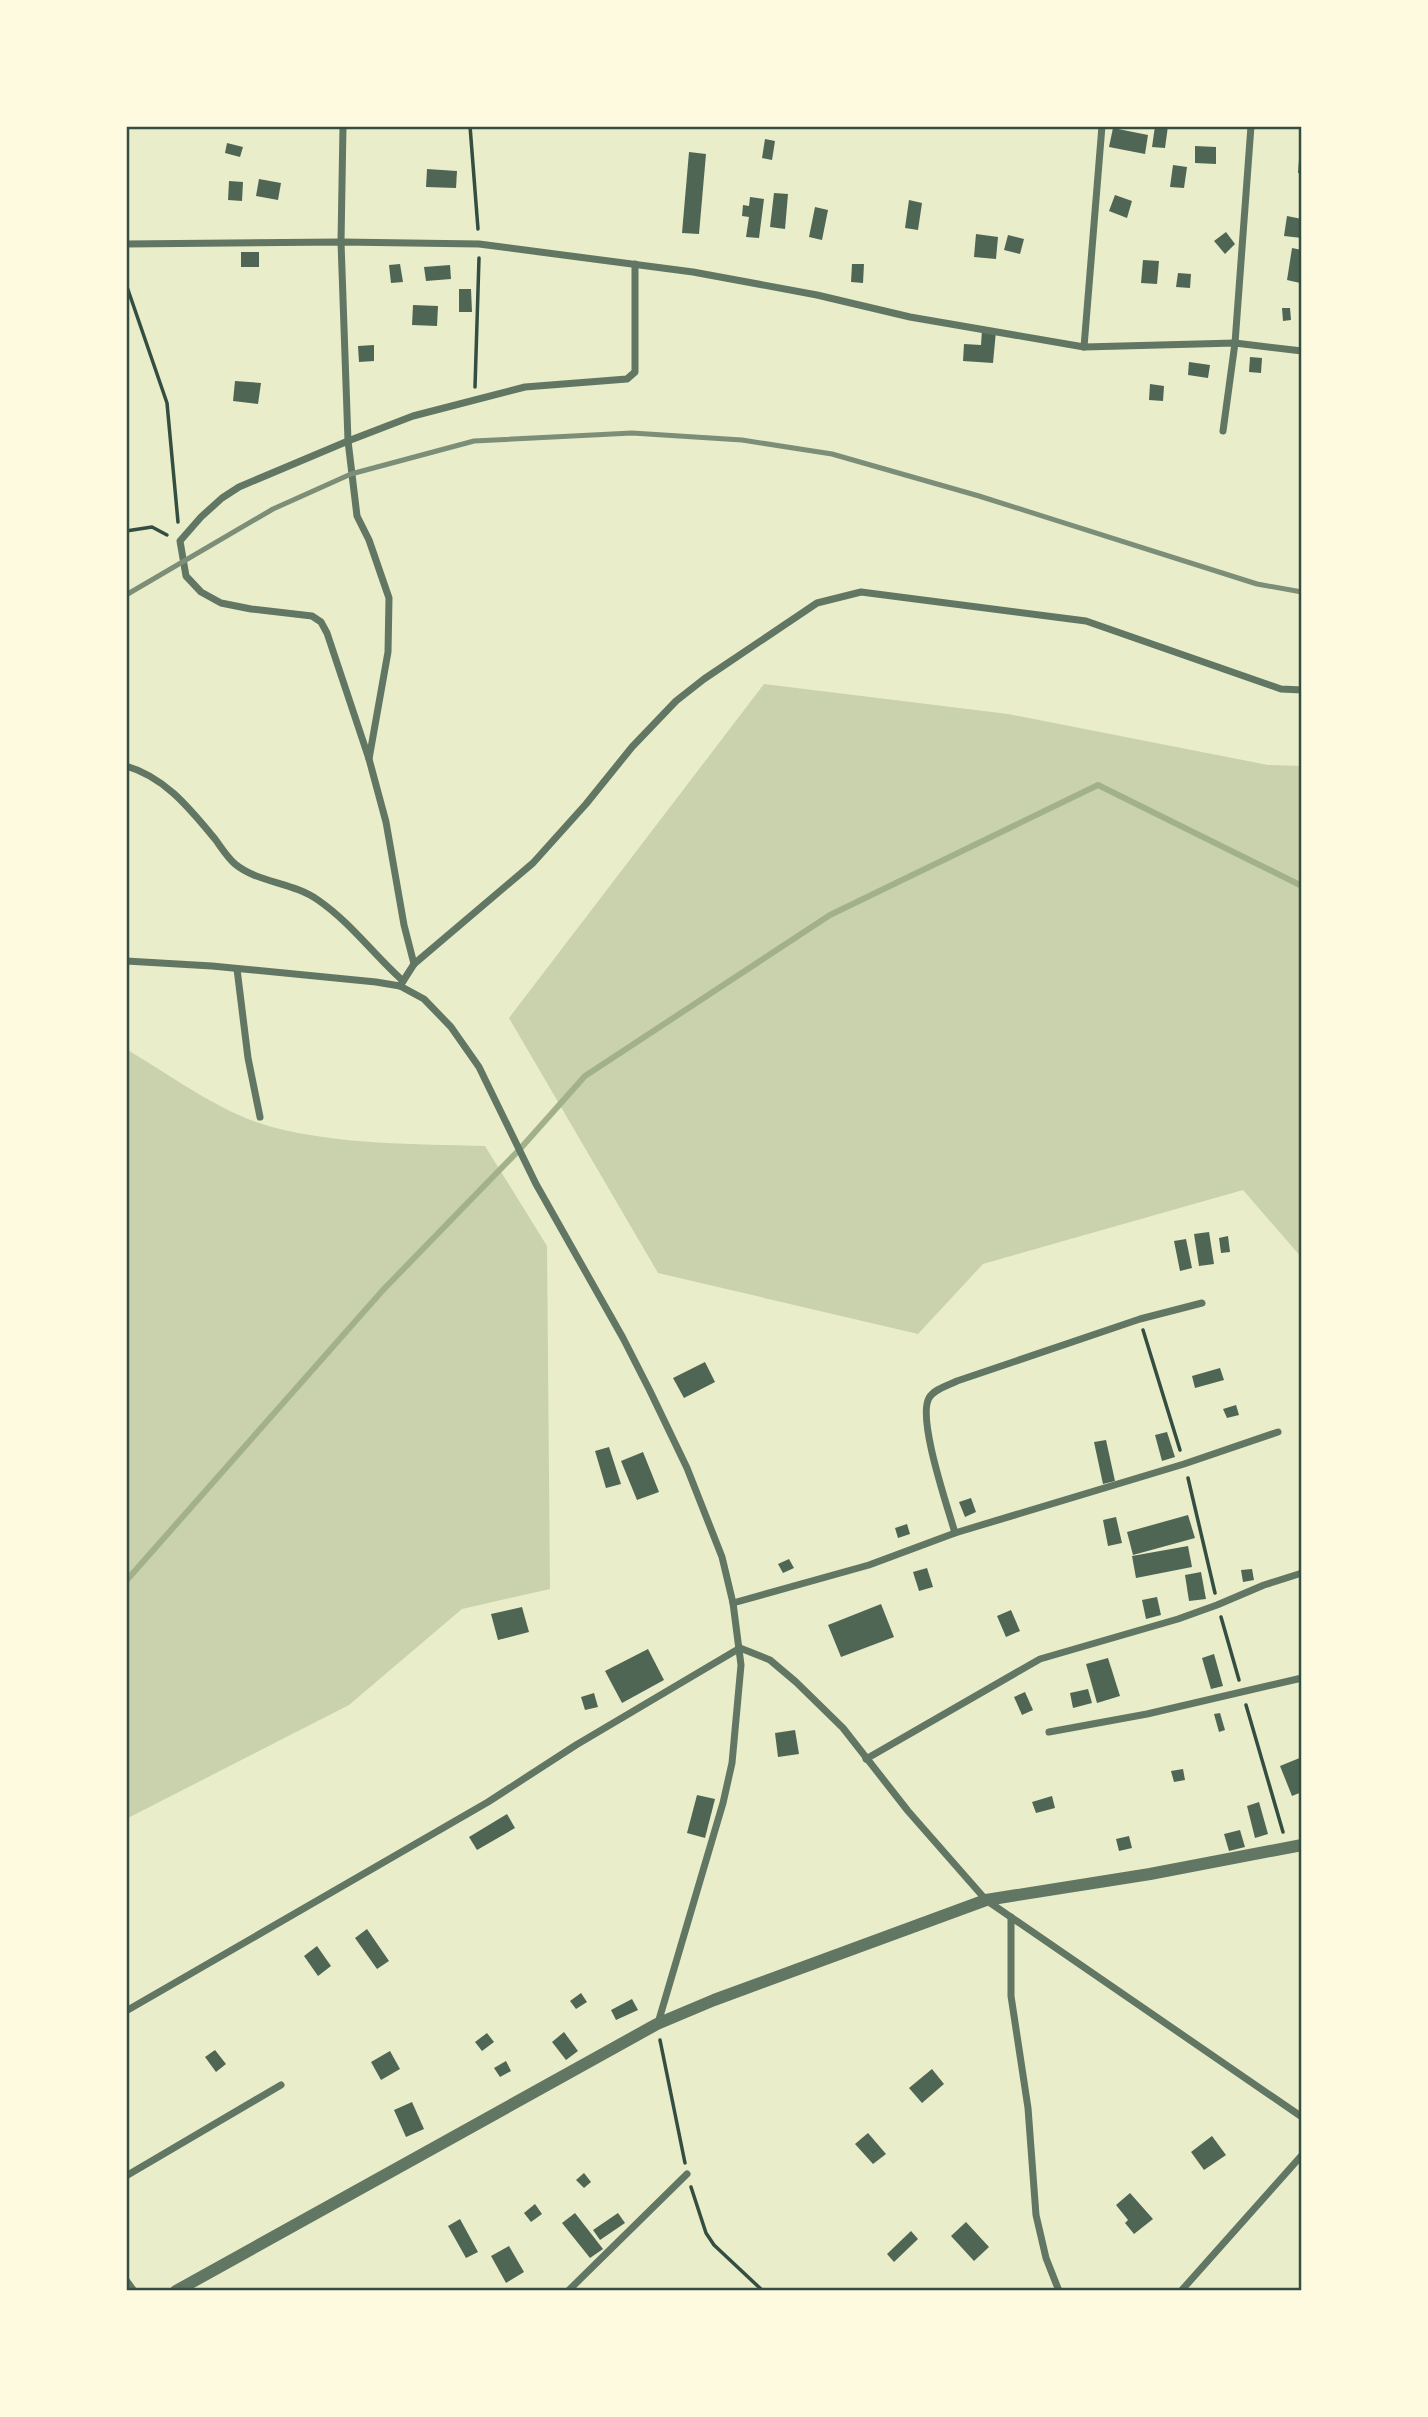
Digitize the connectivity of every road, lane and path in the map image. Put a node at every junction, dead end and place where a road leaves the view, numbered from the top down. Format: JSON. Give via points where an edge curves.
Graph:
{"nodes":[{"id":1,"x":343,"y":126,"type":"edge"},
{"id":2,"x":470,"y":126,"type":"edge"},
{"id":3,"x":1101,"y":126,"type":"edge"},
{"id":4,"x":1251,"y":126,"type":"edge"},
{"id":5,"x":341,"y":242,"type":"junction"},
{"id":6,"x":126,"y":244,"type":"edge"},
{"id":7,"x":479,"y":244,"type":"junction"},
{"id":8,"x":635,"y":264,"type":"junction"},
{"id":9,"x":126,"y":284,"type":"edge"},
{"id":10,"x":1235,"y":343,"type":"junction"},
{"id":11,"x":1084,"y":347,"type":"junction"},
{"id":12,"x":1302,"y":351,"type":"edge"},
{"id":13,"x":474,"y":399,"type":"junction"},
{"id":14,"x":1223,"y":431,"type":"dead end"},
{"id":15,"x":348,"y":441,"type":"junction"},
{"id":16,"x":126,"y":531,"type":"edge"},
{"id":17,"x":180,"y":541,"type":"junction"},
{"id":18,"x":1302,"y":690,"type":"edge"},
{"id":19,"x":369,"y":759,"type":"junction"},
{"id":20,"x":126,"y":765,"type":"edge"},
{"id":21,"x":126,"y":961,"type":"edge"},
{"id":22,"x":414,"y":964,"type":"junction"},
{"id":23,"x":237,"y":968,"type":"junction"},
{"id":24,"x":402,"y":983,"type":"junction"},
{"id":25,"x":260,"y":1117,"type":"dead end"},
{"id":26,"x":1202,"y":1303,"type":"dead end"},
{"id":27,"x":1140,"y":1319,"type":"junction"},
{"id":28,"x":1279,"y":1432,"type":"dead end"},
{"id":29,"x":1184,"y":1464,"type":"junction"},
{"id":30,"x":956,"y":1533,"type":"junction"},
{"id":31,"x":1302,"y":1573,"type":"edge"},
{"id":32,"x":733,"y":1603,"type":"junction"},
{"id":33,"x":1217,"y":1605,"type":"junction"},
{"id":34,"x":740,"y":1648,"type":"junction"},
{"id":35,"x":1302,"y":1678,"type":"edge"},
{"id":36,"x":1242,"y":1691,"type":"junction"},
{"id":37,"x":1049,"y":1732,"type":"dead end"},
{"id":38,"x":866,"y":1759,"type":"junction"},
{"id":39,"x":1302,"y":1845,"type":"edge"},
{"id":40,"x":1287,"y":1847,"type":"junction"},
{"id":41,"x":986,"y":1900,"type":"junction"},
{"id":42,"x":1011,"y":1917,"type":"junction"},
{"id":43,"x":126,"y":2011,"type":"edge"},
{"id":44,"x":657,"y":2024,"type":"junction"},
{"id":45,"x":281,"y":2085,"type":"dead end"},
{"id":46,"x":1302,"y":2118,"type":"edge"},
{"id":47,"x":1302,"y":2155,"type":"edge"},
{"id":48,"x":687,"y":2174,"type":"dead end"},
{"id":49,"x":126,"y":2176,"type":"edge"},
{"id":50,"x":126,"y":2280,"type":"edge"},
{"id":51,"x":134,"y":2291,"type":"edge"},
{"id":52,"x":176,"y":2291,"type":"edge"},
{"id":53,"x":568,"y":2291,"type":"edge"},
{"id":54,"x":1059,"y":2291,"type":"edge"},
{"id":55,"x":1181,"y":2291,"type":"edge"}],
"edges":[{"from":1,"to":5,"type":"street"},
{"from":2,"to":7,"type":"path"},
{"from":3,"to":11,"type":"street"},
{"from":4,"to":10,"type":"street"},
{"from":5,"to":6,"type":"street"},
{"from":5,"to":7,"type":"street"},
{"from":5,"to":15,"type":"street"},
{"from":7,"to":8,"type":"street"},
{"from":7,"to":13,"type":"path"},
{"from":8,"to":11,"type":"street"},
{"from":8,"to":13,"type":"street","via":[[632,376],[525,387]]},
{"from":9,"to":17,"type":"path","via":[[167,403]]},
{"from":10,"to":11,"type":"street"},
{"from":10,"to":12,"type":"street"},
{"from":10,"to":14,"type":"street"},
{"from":13,"to":15,"type":"street"},
{"from":15,"to":17,"type":"street","via":[[239,487],[201,517]]},
{"from":15,"to":19,"type":"street","via":[[357,516],[389,598],[388,652]]},
{"from":16,"to":17,"type":"path","via":[[152,527]]},
{"from":17,"to":19,"type":"street","via":[[186,576],[220,603],[312,616],[321,622]]},
{"from":18,"to":22,"type":"street","via":[[1281,689],[1086,621],[862,592],[817,603],[676,701],[533,863]]},
{"from":19,"to":22,"type":"street"},
{"from":20,"to":24,"type":"street","via":[[144,771],[179,797],[235,863],[252,874],[293,886],[344,920]]},
{"from":21,"to":23,"type":"street"},
{"from":22,"to":24,"type":"street"},
{"from":23,"to":24,"type":"street"},
{"from":23,"to":25,"type":"street"},
{"from":24,"to":32,"type":"street","via":[[444,1019],[493,1092],[536,1184],[623,1338],[682,1457],[722,1558]]},
{"from":26,"to":27,"type":"street"},
{"from":27,"to":29,"type":"path"},
{"from":27,"to":30,"type":"street","via":[[957,1381],[932,1394],[927,1401],[928,1432]]},
{"from":28,"to":29,"type":"street"},
{"from":29,"to":30,"type":"street"},
{"from":29,"to":33,"type":"path"},
{"from":30,"to":32,"type":"street","via":[[869,1565]]},
{"from":31,"to":33,"type":"street"},
{"from":32,"to":34,"type":"street"},
{"from":33,"to":36,"type":"path"},
{"from":33,"to":38,"type":"street","via":[[1040,1659]]},
{"from":34,"to":38,"type":"street","via":[[770,1660],[796,1682],[843,1728]]},
{"from":34,"to":43,"type":"street","via":[[488,1802]]},
{"from":34,"to":44,"type":"street","via":[[732,1763]]},
{"from":35,"to":36,"type":"street"},
{"from":36,"to":37,"type":"street"},
{"from":36,"to":40,"type":"path"},
{"from":38,"to":41,"type":"street"},
{"from":39,"to":40,"type":"street"},
{"from":40,"to":41,"type":"street"},
{"from":41,"to":42,"type":"street"},
{"from":41,"to":44,"type":"street"},
{"from":42,"to":46,"type":"street"},
{"from":42,"to":54,"type":"street","via":[[1011,1996],[1028,2108],[1036,2215]]},
{"from":44,"to":52,"type":"street"},
{"from":45,"to":49,"type":"street"},
{"from":47,"to":55,"type":"street"},
{"from":48,"to":53,"type":"street"},
{"from":50,"to":51,"type":"street"}]}
